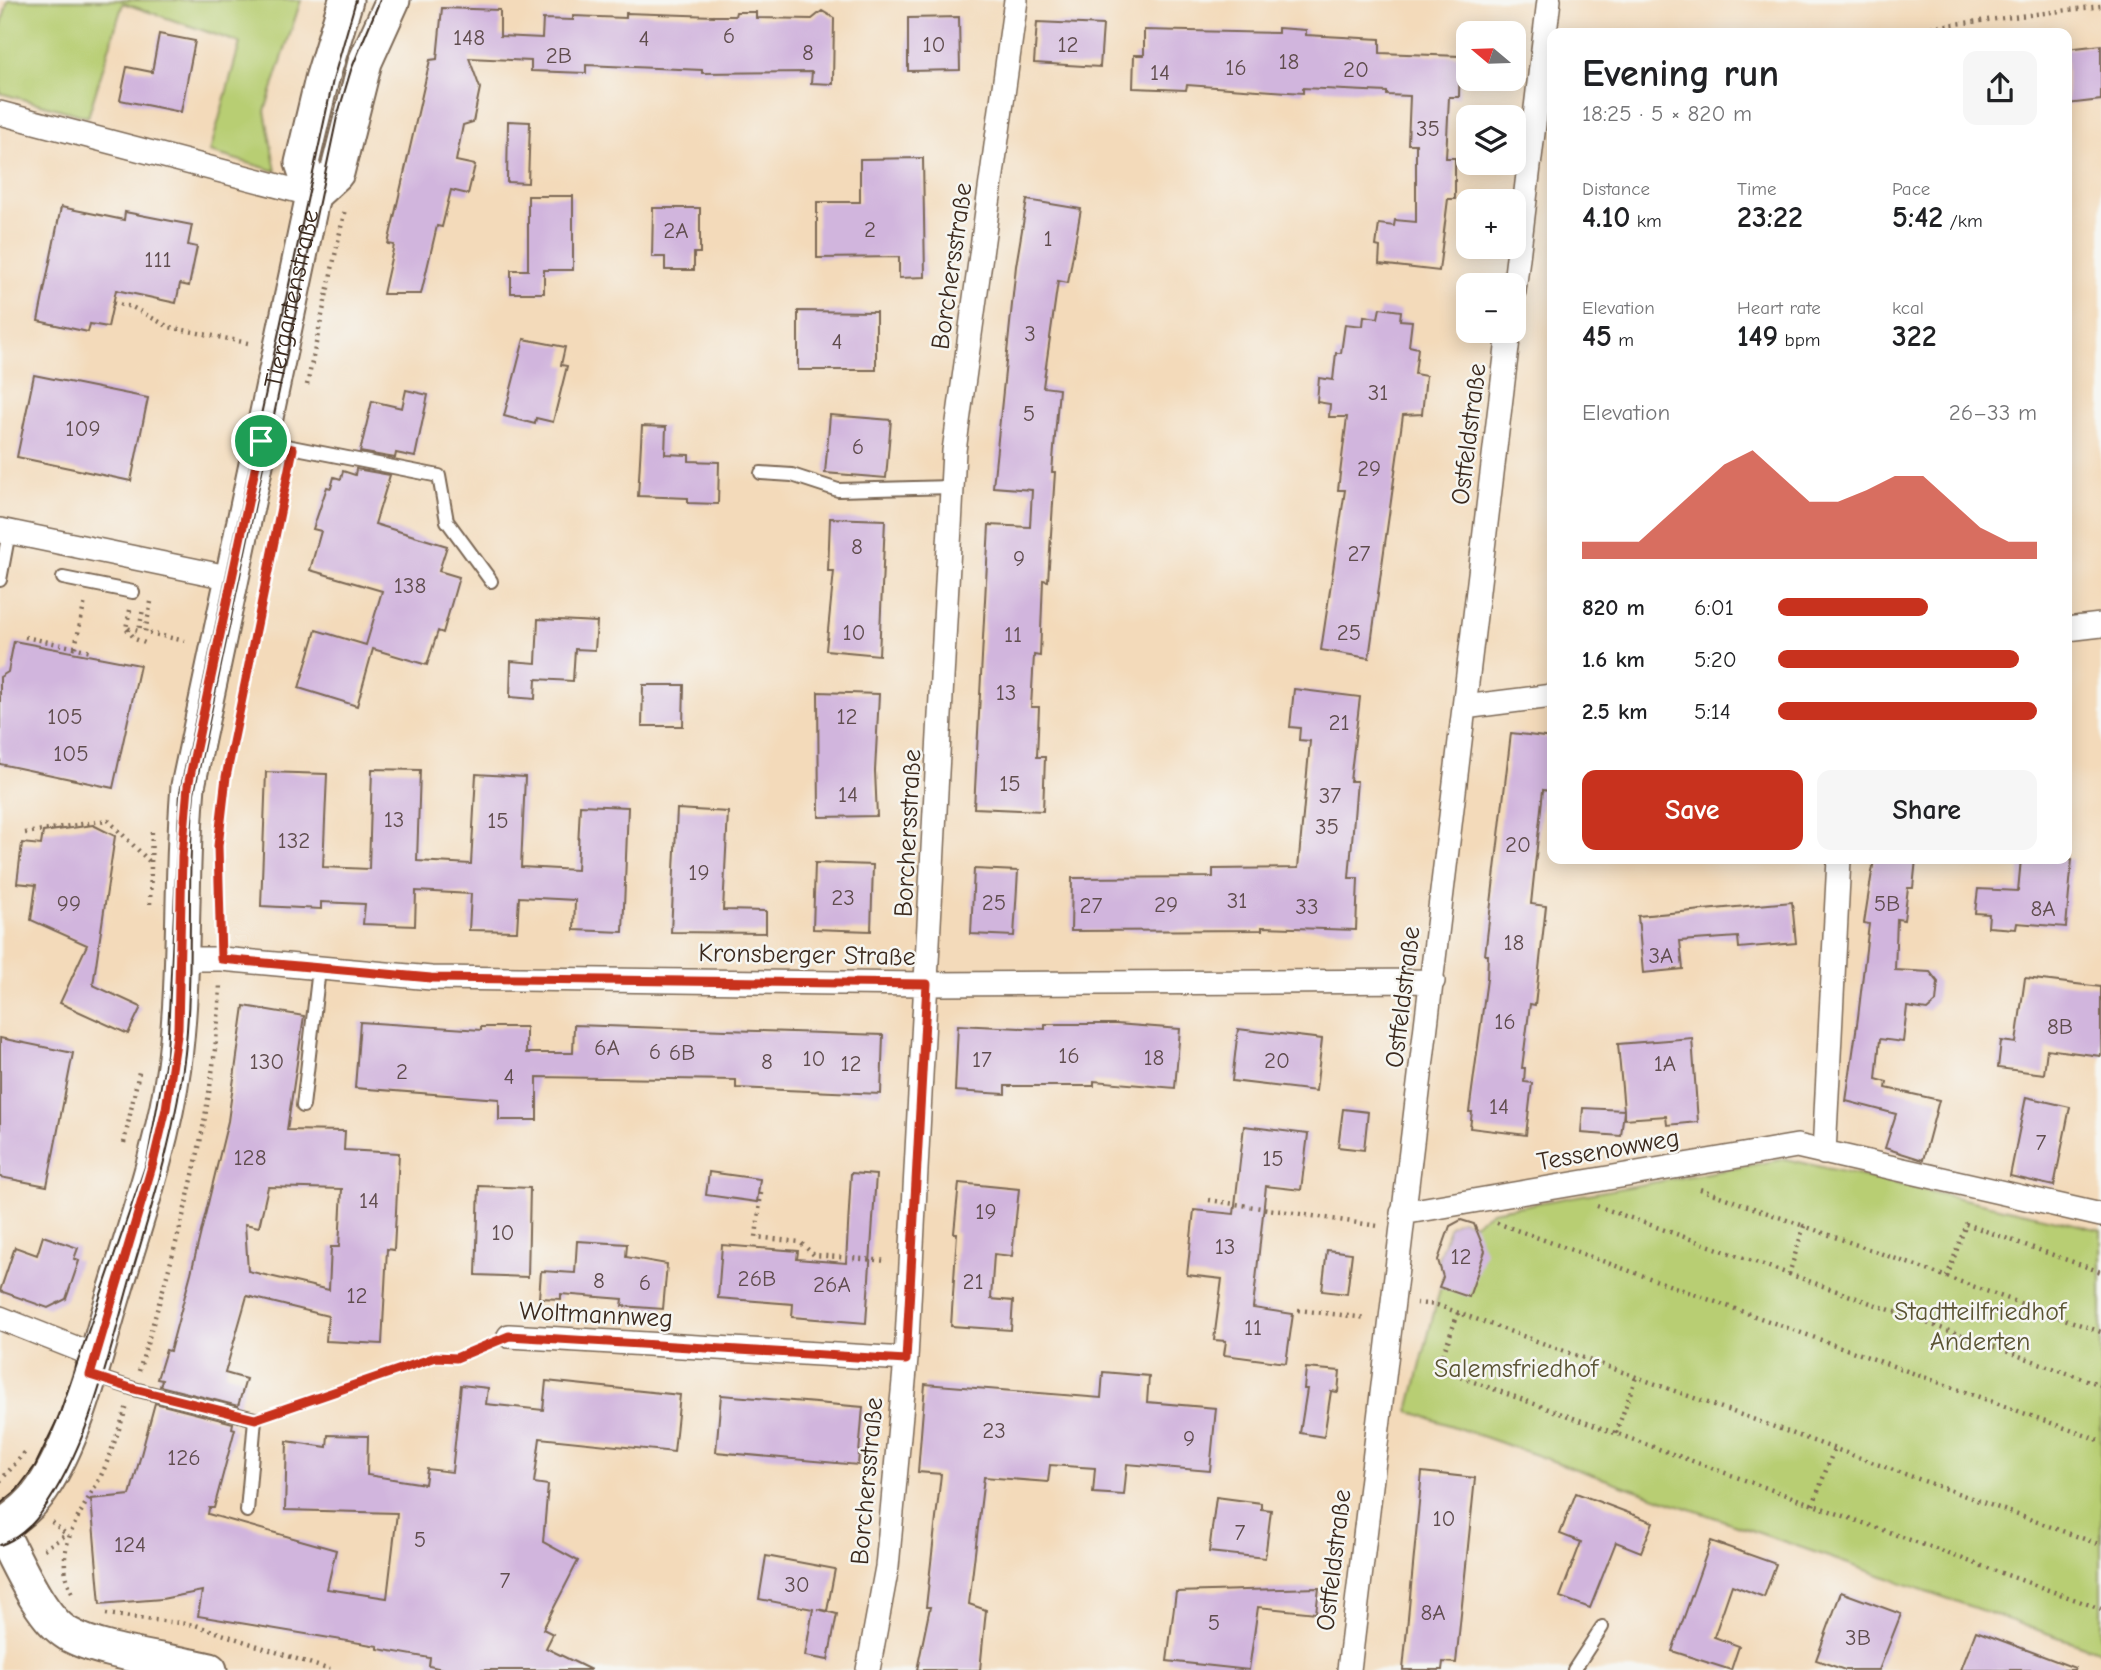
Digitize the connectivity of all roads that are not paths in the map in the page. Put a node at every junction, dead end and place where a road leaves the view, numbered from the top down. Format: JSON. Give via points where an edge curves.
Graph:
{"nodes":[{"id":1,"x":346,"y":0,"type":"edge"},
{"id":2,"x":393,"y":0,"type":"edge"},
{"id":3,"x":1016,"y":0,"type":"edge"},
{"id":4,"x":1549,"y":0,"type":"edge"},
{"id":5,"x":0,"y":113,"type":"edge"},
{"id":6,"x":313,"y":195,"type":"junction"},
{"id":7,"x":1516,"y":273,"type":"edge"},
{"id":8,"x":1508,"y":343,"type":"edge"},
{"id":9,"x":261,"y":441,"type":"junction"},
{"id":10,"x":761,"y":473,"type":"dead end"},
{"id":11,"x":952,"y":487,"type":"junction"},
{"id":12,"x":5,"y":531,"type":"edge"},
{"id":13,"x":63,"y":578,"type":"dead end"},
{"id":14,"x":232,"y":578,"type":"junction"},
{"id":15,"x":0,"y":580,"type":"edge"},
{"id":16,"x":491,"y":581,"type":"dead end"},
{"id":17,"x":134,"y":592,"type":"road end"},
{"id":18,"x":2101,"y":625,"type":"edge"},
{"id":19,"x":2072,"y":628,"type":"edge"},
{"id":20,"x":1547,"y":697,"type":"edge"},
{"id":21,"x":1464,"y":708,"type":"junction"},
{"id":22,"x":1839,"y":864,"type":"edge"},
{"id":23,"x":180,"y":959,"type":"junction"},
{"id":24,"x":319,"y":969,"type":"junction"},
{"id":25,"x":1433,"y":981,"type":"junction"},
{"id":26,"x":927,"y":984,"type":"junction"},
{"id":27,"x":303,"y":1106,"type":"dead end"},
{"id":28,"x":1824,"y":1153,"type":"junction"},
{"id":29,"x":2101,"y":1215,"type":"edge"},
{"id":30,"x":1401,"y":1221,"type":"junction"},
{"id":31,"x":0,"y":1318,"type":"edge"},
{"id":32,"x":509,"y":1336,"type":"road end"},
{"id":33,"x":906,"y":1360,"type":"junction"},
{"id":34,"x":93,"y":1365,"type":"junction"},
{"id":35,"x":247,"y":1511,"type":"dead end"},
{"id":36,"x":0,"y":1529,"type":"edge"},
{"id":37,"x":1602,"y":1627,"type":"dead end"},
{"id":38,"x":210,"y":1670,"type":"edge"},
{"id":39,"x":868,"y":1670,"type":"edge"},
{"id":40,"x":1349,"y":1670,"type":"edge"},
{"id":41,"x":1574,"y":1670,"type":"edge"}],
"edges":[{"from":1,"to":6,"type":"main road","name":"Tiergartenstraße","via":[[321,79],[302,163]]},
{"from":2,"to":6,"type":"main road","name":"Tiergartenstraße","via":[[365,62],[337,173]]},
{"from":3,"to":11,"type":"street","name":"Borchersstraße"},
{"from":4,"to":7,"type":"street"},
{"from":5,"to":6,"type":"street","name":"Tiergartenstraße"},
{"from":6,"to":9,"type":"main road","name":"Tiergartenstraße"},
{"from":8,"to":21,"type":"street","name":"Ostfeldstraße"},
{"from":9,"to":14,"type":"main road","name":"Tiergartenstraße"},
{"from":9,"to":16,"type":"lane","via":[[439,476],[447,521]]},
{"from":10,"to":11,"type":"lane","via":[[792,475],[838,490]]},
{"from":11,"to":26,"type":"street","name":"Borchersstraße"},
{"from":12,"to":14,"type":"street"},
{"from":12,"to":15,"type":"lane"},
{"from":13,"to":17,"type":"lane"},
{"from":14,"to":23,"type":"main road","name":"Tiergartenstraße","via":[[188,786]]},
{"from":18,"to":19,"type":"street"},
{"from":20,"to":21,"type":"street"},
{"from":21,"to":25,"type":"street","name":"Ostfeldstraße"},
{"from":22,"to":28,"type":"street"},
{"from":23,"to":24,"type":"street","name":"Kronsberger Straße"},
{"from":23,"to":34,"type":"main road","name":"Tiergartenstraße","via":[[178,1029],[166,1109]]},
{"from":24,"to":26,"type":"street","name":"Kronsberger Straße","via":[[431,978]]},
{"from":24,"to":27,"type":"lane"},
{"from":25,"to":26,"type":"street","name":"Kronsberger Straße"},
{"from":25,"to":30,"type":"street","name":"Ostfeldstraße"},
{"from":26,"to":33,"type":"street","name":"Borchersstraße"},
{"from":28,"to":29,"type":"street","name":"Tessenowweg"},
{"from":28,"to":30,"type":"street","name":"Tessenowweg","via":[[1797,1146]]},
{"from":30,"to":40,"type":"street","name":"Ostfeldstraße"},
{"from":31,"to":34,"type":"street"},
{"from":32,"to":33,"type":"street","name":"Woltmannweg"},
{"from":33,"to":39,"type":"street","name":"Borchersstraße","via":[[887,1567]]},
{"from":34,"to":35,"type":"lane","via":[[134,1389],[255,1419]]},
{"from":34,"to":36,"type":"main road","name":"Tiergartenstraße","via":[[63,1449],[44,1486],[32,1505]]},
{"from":36,"to":38,"type":"main road","via":[[40,1601],[67,1633]]},
{"from":37,"to":41,"type":"lane"}]}
